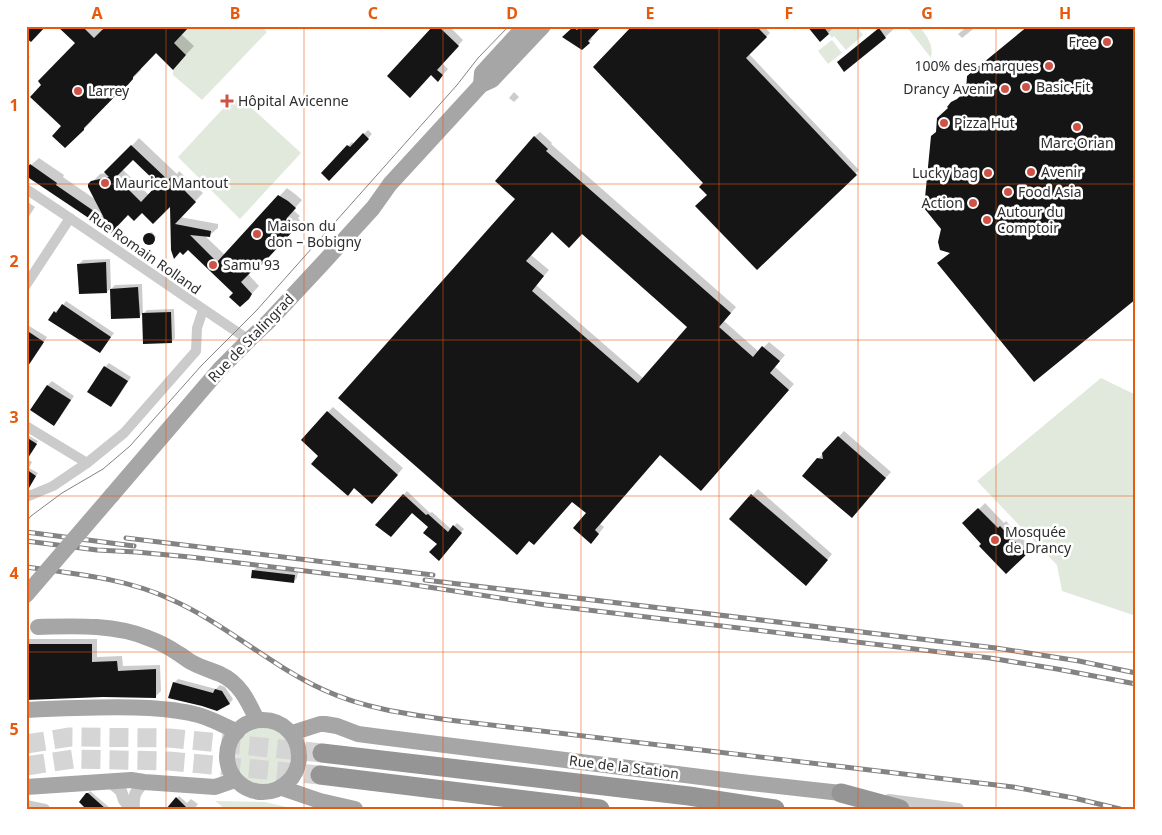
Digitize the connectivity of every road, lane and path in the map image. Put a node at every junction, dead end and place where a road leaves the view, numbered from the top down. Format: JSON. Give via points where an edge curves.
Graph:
{"nodes":[{"id":1,"x":525,"y":26,"type":"edge"},
{"id":2,"x":543,"y":26,"type":"edge"},
{"id":3,"x":481,"y":85,"type":"junction"},
{"id":4,"x":26,"y":189,"type":"edge"},
{"id":5,"x":70,"y":218,"type":"junction"},
{"id":6,"x":26,"y":285,"type":"edge"},
{"id":7,"x":203,"y":310,"type":"junction"},
{"id":8,"x":249,"y":340,"type":"junction"},
{"id":9,"x":26,"y":426,"type":"edge"},
{"id":10,"x":87,"y":463,"type":"junction"},
{"id":11,"x":26,"y":494,"type":"edge"},
{"id":12,"x":26,"y":595,"type":"edge"},
{"id":13,"x":38,"y":627,"type":"dead end"},
{"id":14,"x":26,"y":710,"type":"edge"},
{"id":15,"x":257,"y":720,"type":"junction"},
{"id":16,"x":236,"y":732,"type":"junction"},
{"id":17,"x":292,"y":734,"type":"junction"},
{"id":18,"x":322,"y":753,"type":"tunnel mouth"},
{"id":19,"x":297,"y":770,"type":"junction"},
{"id":20,"x":320,"y":775,"type":"tunnel mouth"},
{"id":21,"x":235,"y":780,"type":"junction"},
{"id":22,"x":109,"y":781,"type":"junction"},
{"id":23,"x":144,"y":782,"type":"junction"},
{"id":24,"x":26,"y":787,"type":"edge"},
{"id":25,"x":282,"y":788,"type":"junction"},
{"id":26,"x":841,"y":793,"type":"junction"},
{"id":27,"x":314,"y":798,"type":"junction"},
{"id":28,"x":26,"y":805,"type":"edge"},
{"id":29,"x":45,"y":809,"type":"edge"},
{"id":30,"x":133,"y":809,"type":"edge"},
{"id":31,"x":355,"y":809,"type":"edge"},
{"id":32,"x":600,"y":809,"type":"edge"},
{"id":33,"x":775,"y":809,"type":"edge"},
{"id":34,"x":900,"y":809,"type":"edge"},
{"id":35,"x":958,"y":809,"type":"edge"}],
"edges":[{"from":1,"to":3,"type":"main road","name":"Rue de Stalingrad","via":[[482,73]]},
{"from":2,"to":3,"type":"main road","name":"Rue de Stalingrad","via":[[492,80]]},
{"from":3,"to":8,"type":"main road","name":"Rue de Stalingrad","via":[[390,184],[359,223]]},
{"from":4,"to":5,"type":"street","name":"Rue Romain Rolland"},
{"from":5,"to":6,"type":"street"},
{"from":5,"to":7,"type":"street","name":"Rue Romain Rolland"},
{"from":7,"to":8,"type":"street","name":"Rue Romain Rolland"},
{"from":7,"to":10,"type":"street","via":[[197,328],[196,351],[124,433]]},
{"from":8,"to":12,"type":"main road","name":"Rue de Stalingrad","bridge":true,"via":[[220,369]]},
{"from":9,"to":10,"type":"street"},
{"from":10,"to":11,"type":"street","via":[[53,486],[29,496]]},
{"from":13,"to":15,"type":"main road","via":[[104,628],[152,640],[234,682]]},
{"from":14,"to":16,"type":"main road","via":[[127,707],[176,710],[212,720]]},
{"from":15,"to":16,"type":"main road"},
{"from":15,"to":17,"type":"main road","via":[[276,722]]},
{"from":16,"to":21,"type":"main road","via":[[227,756],[230,773]]},
{"from":17,"to":19,"type":"main road","via":[[300,758]]},
{"from":17,"to":26,"type":"main road","name":"Rue de la Station","via":[[326,724],[381,738]]},
{"from":18,"to":33,"type":"highway"},
{"from":19,"to":25,"type":"main road"},
{"from":19,"to":27,"type":"main road","via":[[303,785]]},
{"from":20,"to":32,"type":"highway"},
{"from":21,"to":23,"type":"main road","via":[[215,787]]},
{"from":21,"to":25,"type":"main road","via":[[252,791],[272,792]]},
{"from":22,"to":23,"type":"main road"},
{"from":22,"to":24,"type":"main road"},
{"from":22,"to":30,"type":"street","via":[[121,791]]},
{"from":23,"to":30,"type":"street","via":[[134,795]]},
{"from":25,"to":27,"type":"main road"},
{"from":26,"to":34,"type":"highway"},
{"from":26,"to":35,"type":"street","name":"Rue de la Station"},
{"from":27,"to":31,"type":"main road"},
{"from":28,"to":29,"type":"street"}]}
